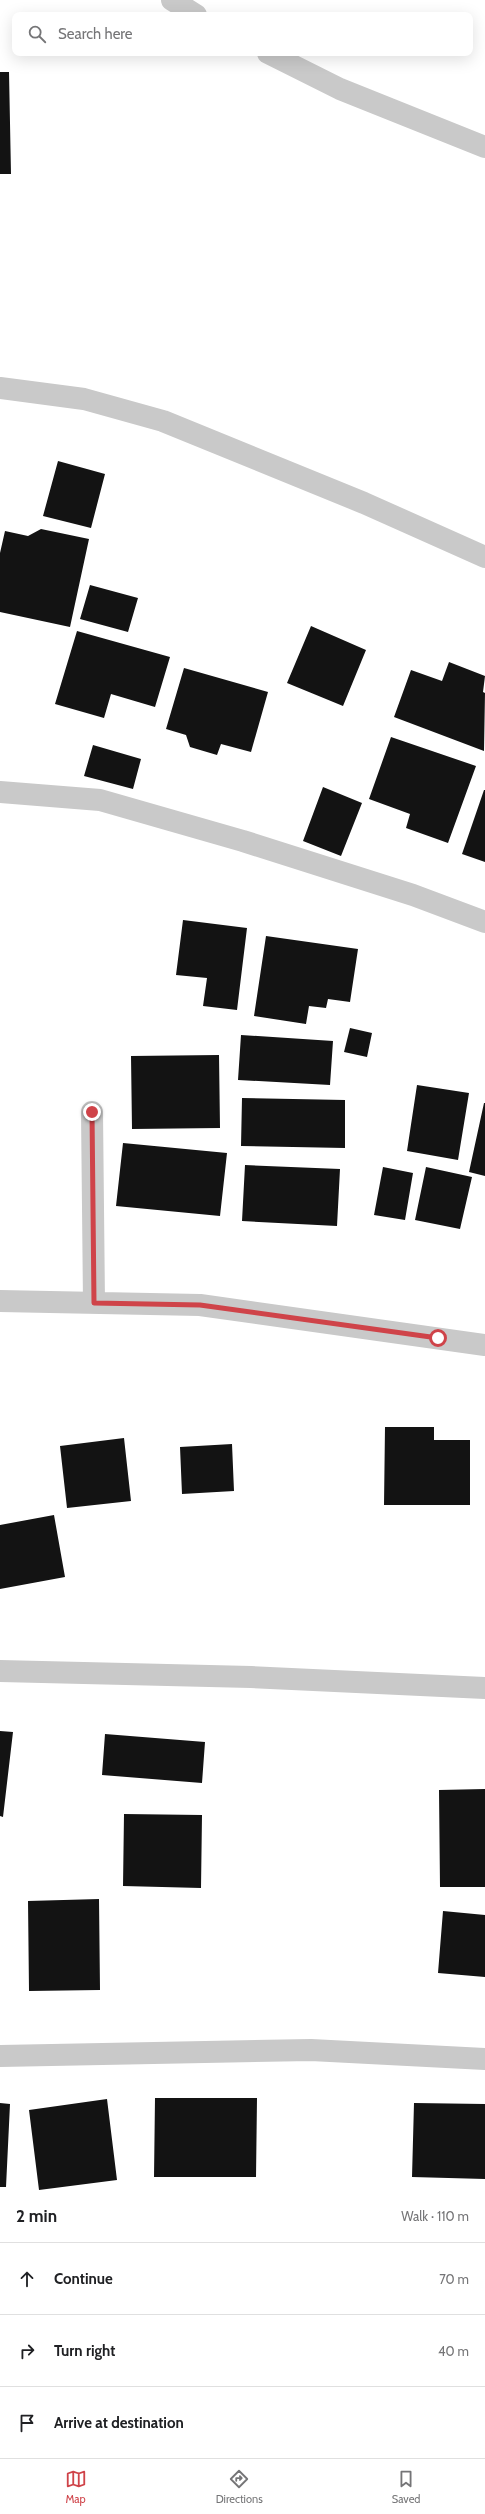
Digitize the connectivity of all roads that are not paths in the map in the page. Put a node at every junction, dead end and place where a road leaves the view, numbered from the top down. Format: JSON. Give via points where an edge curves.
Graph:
{"nodes":[{"id":1,"x":172,"y":0,"type":"edge"},
{"id":2,"x":191,"y":12,"type":"edge"},
{"id":3,"x":274,"y":56,"type":"edge"},
{"id":4,"x":485,"y":147,"type":"edge"},
{"id":5,"x":0,"y":388,"type":"edge"},
{"id":6,"x":485,"y":557,"type":"edge"},
{"id":7,"x":0,"y":792,"type":"edge"},
{"id":8,"x":485,"y":922,"type":"edge"},
{"id":9,"x":92,"y":1112,"type":"dead end"},
{"id":10,"x":0,"y":1301,"type":"edge"},
{"id":11,"x":94,"y":1303,"type":"junction"},
{"id":12,"x":485,"y":1346,"type":"edge"},
{"id":13,"x":0,"y":1671,"type":"edge"},
{"id":14,"x":485,"y":1688,"type":"edge"},
{"id":15,"x":0,"y":2056,"type":"edge"},
{"id":16,"x":485,"y":2059,"type":"edge"}],
"edges":[{"from":1,"to":2,"type":"street"},
{"from":3,"to":4,"type":"street","via":[[340,89]]},
{"from":5,"to":6,"type":"street","via":[[84,399],[163,421],[364,503]]},
{"from":7,"to":8,"type":"street","via":[[100,800],[243,840]]},
{"from":9,"to":11,"type":"street"},
{"from":10,"to":11,"type":"street"},
{"from":11,"to":12,"type":"street","via":[[200,1305]]},
{"from":13,"to":14,"type":"street","via":[[243,1677]]},
{"from":15,"to":16,"type":"street","via":[[311,2050]]}]}
